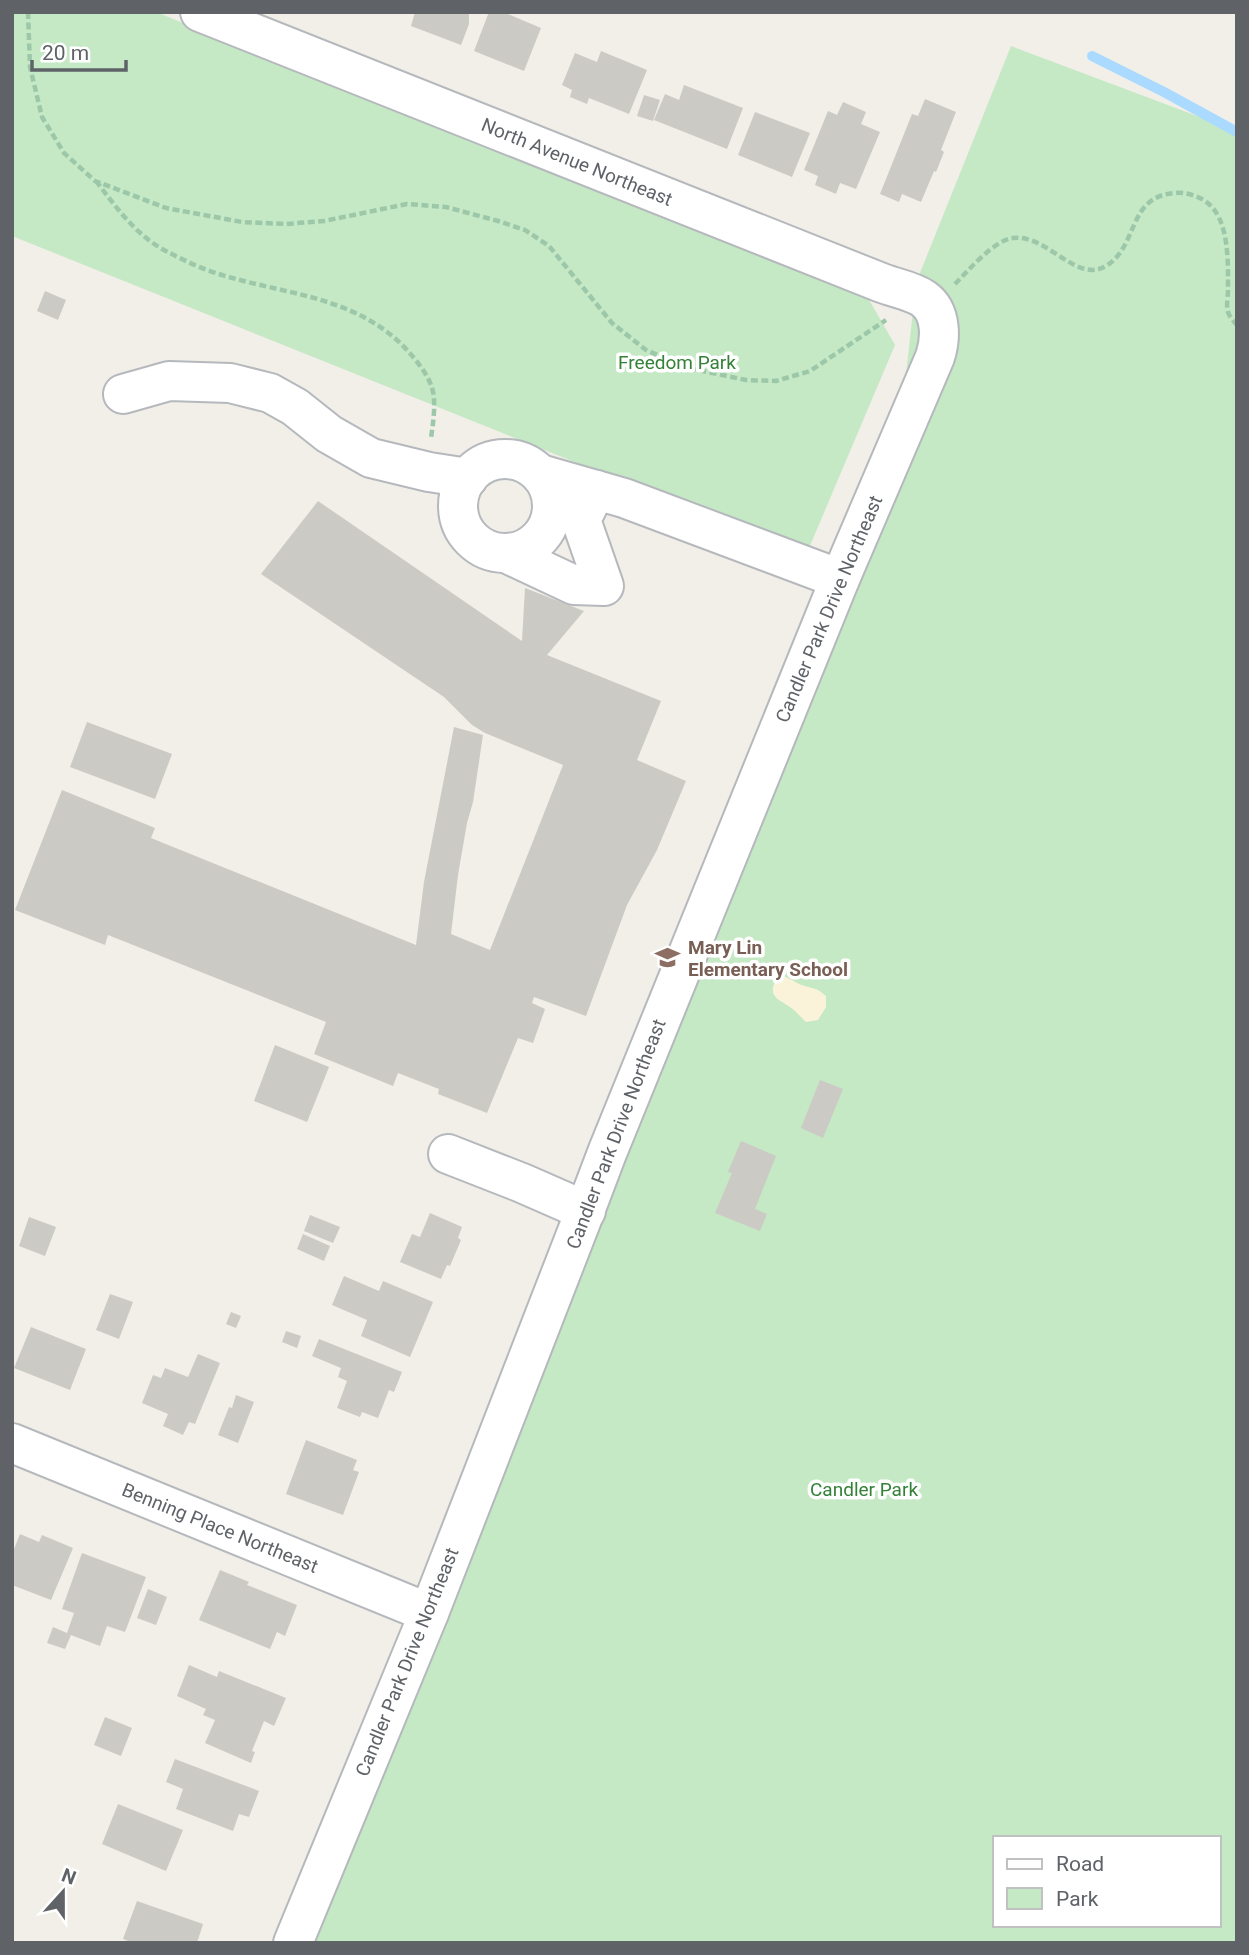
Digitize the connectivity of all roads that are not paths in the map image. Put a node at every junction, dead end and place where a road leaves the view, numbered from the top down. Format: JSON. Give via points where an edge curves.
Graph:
{"nodes":[{"id":1,"x":200,"y":12,"type":"edge"},
{"id":2,"x":939,"y":327,"type":"joint"},
{"id":3,"x":123,"y":394,"type":"dead end"},
{"id":4,"x":540,"y":474,"type":"junction"},
{"id":5,"x":468,"y":478,"type":"junction"},
{"id":6,"x":596,"y":490,"type":"junction"},
{"id":7,"x":508,"y":554,"type":"junction"},
{"id":8,"x":840,"y":579,"type":"junction"},
{"id":9,"x":448,"y":1154,"type":"dead end"},
{"id":10,"x":586,"y":1211,"type":"junction"},
{"id":11,"x":12,"y":1443,"type":"edge"},
{"id":12,"x":429,"y":1613,"type":"junction"},
{"id":13,"x":293,"y":1943,"type":"edge"}],
"edges":[{"from":1,"to":2,"type":"street","name":"North Avenue Northeast","via":[[921,297],[933,308]]},
{"from":2,"to":8,"type":"street","name":"Candler Park Drive Northeast","via":[[935,357]]},
{"from":3,"to":5,"type":"street","via":[[169,381],[230,383],[270,393],[371,458]]},
{"from":4,"to":5,"type":"street","via":[[507,458],[488,461]]},
{"from":4,"to":6,"type":"street"},
{"from":4,"to":7,"type":"street","via":[[550,489],[554,508],[549,526],[539,541]]},
{"from":5,"to":7,"type":"street","via":[[457,505],[461,524],[486,550]]},
{"from":6,"to":7,"type":"street","via":[[581,520],[604,586],[574,585]]},
{"from":6,"to":8,"type":"street"},
{"from":8,"to":10,"type":"street","name":"Candler Park Drive Northeast"},
{"from":9,"to":10,"type":"street"},
{"from":10,"to":12,"type":"street","name":"Candler Park Drive Northeast"},
{"from":11,"to":12,"type":"street","name":"Benning Place Northeast"},
{"from":12,"to":13,"type":"street","name":"Candler Park Drive Northeast"}]}
